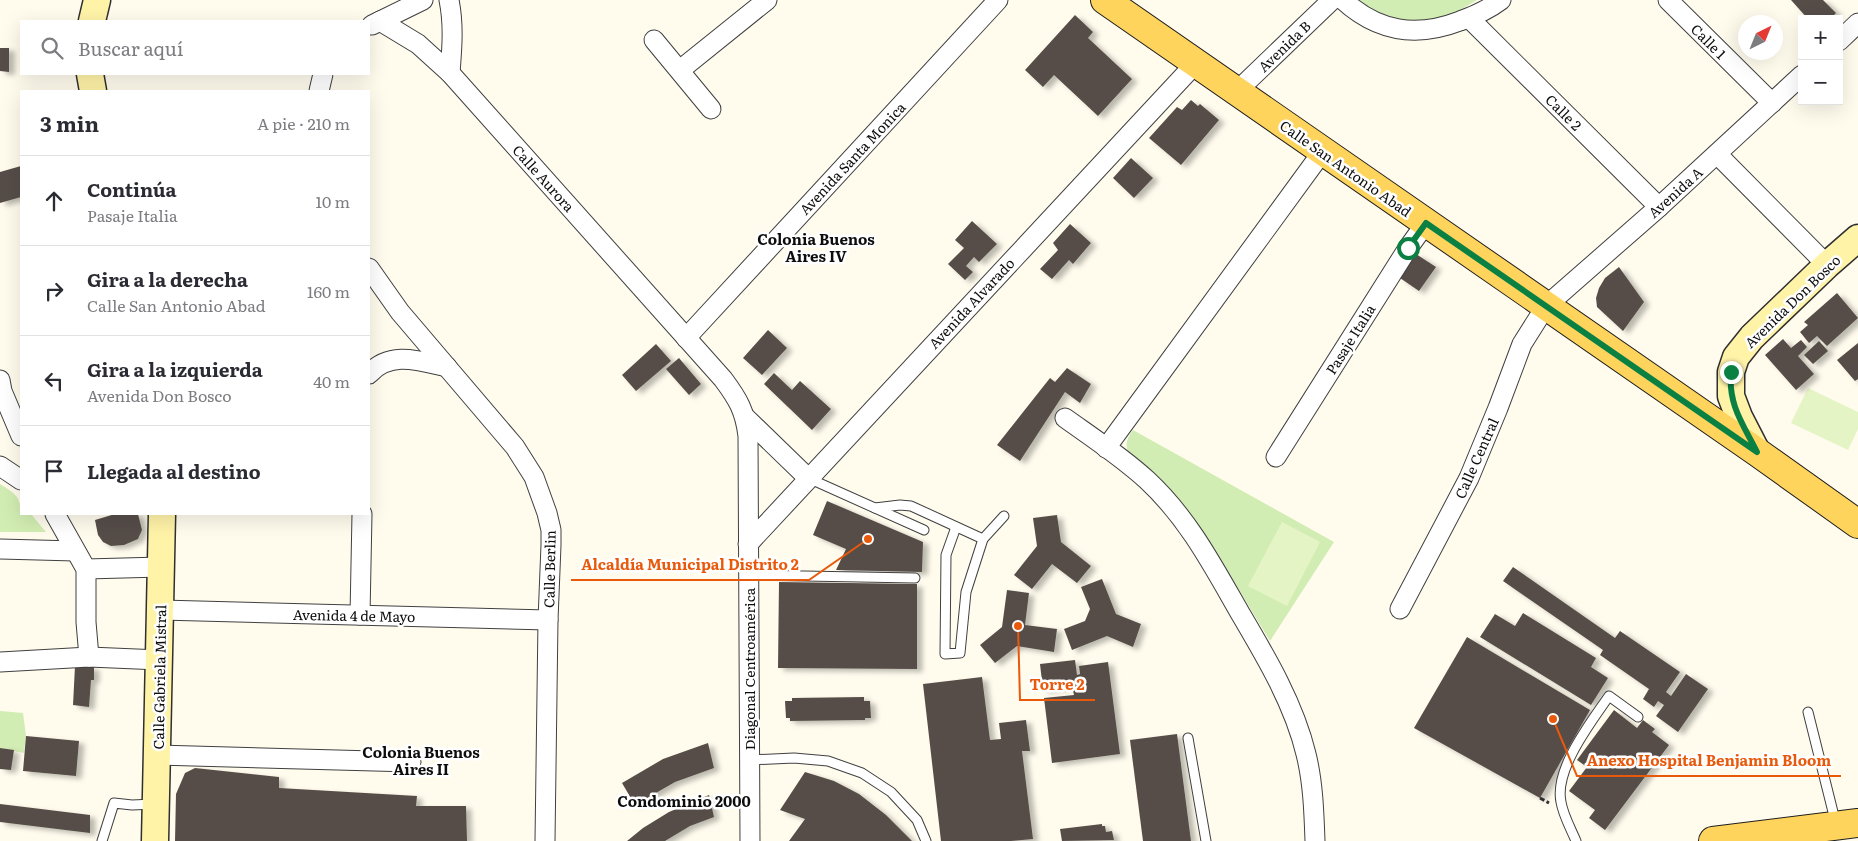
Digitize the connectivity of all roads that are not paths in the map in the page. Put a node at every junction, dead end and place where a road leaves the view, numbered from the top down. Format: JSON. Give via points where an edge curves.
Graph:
{"nodes":[{"id":1,"x":97,"y":0,"type":"edge"},
{"id":2,"x":423,"y":0,"type":"edge"},
{"id":3,"x":449,"y":0,"type":"edge"},
{"id":4,"x":767,"y":0,"type":"edge"},
{"id":5,"x":998,"y":0,"type":"edge"},
{"id":6,"x":1332,"y":0,"type":"edge"},
{"id":7,"x":1343,"y":0,"type":"edge"},
{"id":8,"x":1501,"y":0,"type":"edge"},
{"id":9,"x":1668,"y":0,"type":"edge"},
{"id":10,"x":1116,"y":3,"type":"edge"},
{"id":11,"x":1469,"y":18,"type":"junction"},
{"id":12,"x":92,"y":20,"type":"edge"},
{"id":13,"x":374,"y":24,"type":"edge"},
{"id":14,"x":1858,"y":24,"type":"edge"},
{"id":15,"x":1843,"y":37,"type":"edge"},
{"id":16,"x":654,"y":40,"type":"dead end"},
{"id":17,"x":1195,"y":64,"type":"junction"},
{"id":18,"x":680,"y":70,"type":"junction"},
{"id":19,"x":450,"y":73,"type":"junction"},
{"id":20,"x":90,"y":75,"type":"edge"},
{"id":21,"x":323,"y":75,"type":"edge"},
{"id":22,"x":1798,"y":80,"type":"edge"},
{"id":23,"x":93,"y":90,"type":"edge"},
{"id":24,"x":319,"y":90,"type":"edge"},
{"id":25,"x":1236,"y":92,"type":"junction"},
{"id":26,"x":1772,"y":103,"type":"junction"},
{"id":27,"x":711,"y":109,"type":"dead end"},
{"id":28,"x":1322,"y":151,"type":"junction"},
{"id":29,"x":1717,"y":154,"type":"junction"},
{"id":30,"x":1659,"y":207,"type":"junction"},
{"id":31,"x":1426,"y":223,"type":"junction"},
{"id":32,"x":1858,"y":238,"type":"edge"},
{"id":33,"x":1827,"y":265,"type":"junction"},
{"id":34,"x":370,"y":270,"type":"edge"},
{"id":35,"x":1546,"y":306,"type":"junction"},
{"id":36,"x":686,"y":338,"type":"junction"},
{"id":37,"x":447,"y":367,"type":"junction"},
{"id":38,"x":370,"y":373,"type":"edge"},
{"id":39,"x":1,"y":389,"type":"edge"},
{"id":40,"x":745,"y":417,"type":"junction"},
{"id":41,"x":1065,"y":418,"type":"dead end"},
{"id":42,"x":20,"y":434,"type":"edge"},
{"id":43,"x":1106,"y":448,"type":"junction"},
{"id":44,"x":1757,"y":452,"type":"junction"},
{"id":45,"x":1276,"y":457,"type":"dead end"},
{"id":46,"x":0,"y":466,"type":"edge"},
{"id":47,"x":808,"y":478,"type":"junction"},
{"id":48,"x":20,"y":479,"type":"edge"},
{"id":49,"x":875,"y":508,"type":"junction"},
{"id":50,"x":56,"y":515,"type":"edge"},
{"id":51,"x":162,"y":515,"type":"edge"},
{"id":52,"x":362,"y":515,"type":"edge"},
{"id":53,"x":1004,"y":516,"type":"dead end"},
{"id":54,"x":1858,"y":524,"type":"edge"},
{"id":55,"x":956,"y":526,"type":"junction"},
{"id":56,"x":924,"y":530,"type":"dead end"},
{"id":57,"x":983,"y":540,"type":"junction"},
{"id":58,"x":748,"y":544,"type":"junction"},
{"id":59,"x":0,"y":549,"type":"edge"},
{"id":60,"x":76,"y":551,"type":"junction"},
{"id":61,"x":161,"y":567,"type":"junction"},
{"id":62,"x":86,"y":569,"type":"junction"},
{"id":63,"x":749,"y":575,"type":"junction"},
{"id":64,"x":916,"y":578,"type":"dead end"},
{"id":65,"x":1400,"y":609,"type":"dead end"},
{"id":66,"x":161,"y":610,"type":"junction"},
{"id":67,"x":360,"y":615,"type":"junction"},
{"id":68,"x":548,"y":620,"type":"junction"},
{"id":69,"x":88,"y":657,"type":"junction"},
{"id":70,"x":160,"y":660,"type":"junction"},
{"id":71,"x":0,"y":662,"type":"edge"},
{"id":72,"x":1808,"y":712,"type":"dead end"},
{"id":73,"x":1638,"y":717,"type":"dead end"},
{"id":74,"x":1188,"y":738,"type":"dead end"},
{"id":75,"x":157,"y":754,"type":"junction"},
{"id":76,"x":750,"y":760,"type":"junction"},
{"id":77,"x":411,"y":762,"type":"dead end"},
{"id":78,"x":157,"y":804,"type":"junction"},
{"id":79,"x":1847,"y":824,"type":"edge"},
{"id":80,"x":102,"y":841,"type":"edge"},
{"id":81,"x":155,"y":841,"type":"edge"},
{"id":82,"x":544,"y":841,"type":"edge"},
{"id":83,"x":750,"y":841,"type":"edge"},
{"id":84,"x":926,"y":841,"type":"edge"},
{"id":85,"x":1206,"y":841,"type":"edge"},
{"id":86,"x":1315,"y":841,"type":"edge"},
{"id":87,"x":1576,"y":841,"type":"edge"},
{"id":88,"x":1713,"y":841,"type":"edge"}],
"edges":[{"from":1,"to":12,"type":"street"},
{"from":2,"to":13,"type":"street"},
{"from":3,"to":19,"type":"street","via":[[453,33]]},
{"from":4,"to":18,"type":"street"},
{"from":5,"to":36,"type":"street","name":"Avenida Santa Monica"},
{"from":6,"to":25,"type":"street","name":"Avenida B"},
{"from":7,"to":11,"type":"street","via":[[1367,18],[1400,30],[1417,32]]},
{"from":8,"to":11,"type":"street"},
{"from":9,"to":26,"type":"street","name":"Calle 1"},
{"from":10,"to":17,"type":"main road","name":"Calle San Antonio Abad"},
{"from":11,"to":30,"type":"street","name":"Calle 2"},
{"from":13,"to":19,"type":"street","name":"Calle Aurora","via":[[418,44]]},
{"from":14,"to":15,"type":"street"},
{"from":16,"to":18,"type":"street"},
{"from":17,"to":25,"type":"main road","name":"Calle San Antonio Abad"},
{"from":17,"to":47,"type":"street","name":"Avenida Alvarado"},
{"from":18,"to":27,"type":"street"},
{"from":19,"to":36,"type":"street","name":"Calle Aurora"},
{"from":20,"to":23,"type":"street"},
{"from":21,"to":24,"type":"street"},
{"from":22,"to":26,"type":"street","name":"Avenida A"},
{"from":25,"to":28,"type":"main road","name":"Calle San Antonio Abad"},
{"from":26,"to":29,"type":"street","name":"Avenida A"},
{"from":28,"to":31,"type":"main road","name":"Calle San Antonio Abad"},
{"from":28,"to":43,"type":"street"},
{"from":29,"to":30,"type":"street","name":"Avenida A"},
{"from":29,"to":33,"type":"street"},
{"from":30,"to":35,"type":"street","name":"Avenida A"},
{"from":31,"to":35,"type":"main road","name":"Calle San Antonio Abad"},
{"from":31,"to":45,"type":"street","name":"Pasaje Italia"},
{"from":32,"to":33,"type":"street","name":"Avenida Don Bosco"},
{"from":33,"to":44,"type":"street","name":"Avenida Don Bosco","via":[[1752,337],[1733,364],[1730,389],[1733,405]]},
{"from":34,"to":37,"type":"street","name":"Calle Berlin","via":[[388,297]]},
{"from":35,"to":44,"type":"main road","name":"Calle San Antonio Abad"},
{"from":35,"to":65,"type":"street","name":"Calle Central","via":[[1522,344],[1469,478]]},
{"from":36,"to":40,"type":"street","name":"Diagonal Centroamérica","via":[[732,392]]},
{"from":37,"to":38,"type":"street","via":[[406,358],[382,363]]},
{"from":37,"to":68,"type":"street","name":"Calle Berlin","via":[[515,447],[542,496],[551,530]]},
{"from":39,"to":42,"type":"street"},
{"from":40,"to":47,"type":"street"},
{"from":40,"to":58,"type":"street","name":"Diagonal Centroamérica","via":[[748,436]]},
{"from":41,"to":43,"type":"street"},
{"from":43,"to":86,"type":"street","via":[[1148,480],[1194,533],[1258,643],[1285,696],[1306,754],[1312,784]]},
{"from":44,"to":54,"type":"main road","name":"Calle San Antonio Abad"},
{"from":46,"to":48,"type":"street"},
{"from":47,"to":49,"type":"lane"},
{"from":47,"to":58,"type":"street","name":"Avenida Alvarado"},
{"from":49,"to":55,"type":"lane","via":[[906,505]]},
{"from":49,"to":56,"type":"lane"},
{"from":50,"to":60,"type":"street"},
{"from":51,"to":61,"type":"street","name":"Calle Gabriela Mistral"},
{"from":52,"to":67,"type":"street"},
{"from":53,"to":57,"type":"lane"},
{"from":55,"to":57,"type":"lane"},
{"from":55,"to":57,"type":"lane","via":[[946,555],[945,654],[960,653],[966,592]]},
{"from":58,"to":63,"type":"street","name":"Diagonal Centroamérica"},
{"from":59,"to":60,"type":"street"},
{"from":60,"to":62,"type":"street"},
{"from":61,"to":62,"type":"street"},
{"from":61,"to":66,"type":"street","name":"Calle Gabriela Mistral"},
{"from":62,"to":69,"type":"street"},
{"from":63,"to":64,"type":"lane"},
{"from":63,"to":76,"type":"street","name":"Diagonal Centroamérica"},
{"from":66,"to":67,"type":"street","name":"Avenida 4 de Mayo"},
{"from":66,"to":70,"type":"street","name":"Calle Gabriela Mistral"},
{"from":67,"to":68,"type":"street","name":"Avenida 4 de Mayo"},
{"from":68,"to":82,"type":"street","name":"Calle Berlin"},
{"from":69,"to":70,"type":"street"},
{"from":69,"to":71,"type":"street"},
{"from":70,"to":75,"type":"street","name":"Calle Gabriela Mistral"},
{"from":72,"to":79,"type":"lane"},
{"from":73,"to":87,"type":"lane","via":[[1610,696],[1576,744],[1560,787],[1561,802]]},
{"from":74,"to":85,"type":"lane"},
{"from":75,"to":77,"type":"street"},
{"from":75,"to":78,"type":"street","name":"Calle Gabriela Mistral"},
{"from":76,"to":83,"type":"street","name":"Diagonal Centroamérica"},
{"from":76,"to":84,"type":"lane","via":[[794,758],[828,761],[862,773],[891,792],[917,820]]},
{"from":78,"to":80,"type":"lane","via":[[114,803]]},
{"from":78,"to":81,"type":"street","name":"Calle Gabriela Mistral"},
{"from":79,"to":88,"type":"main road"}]}
